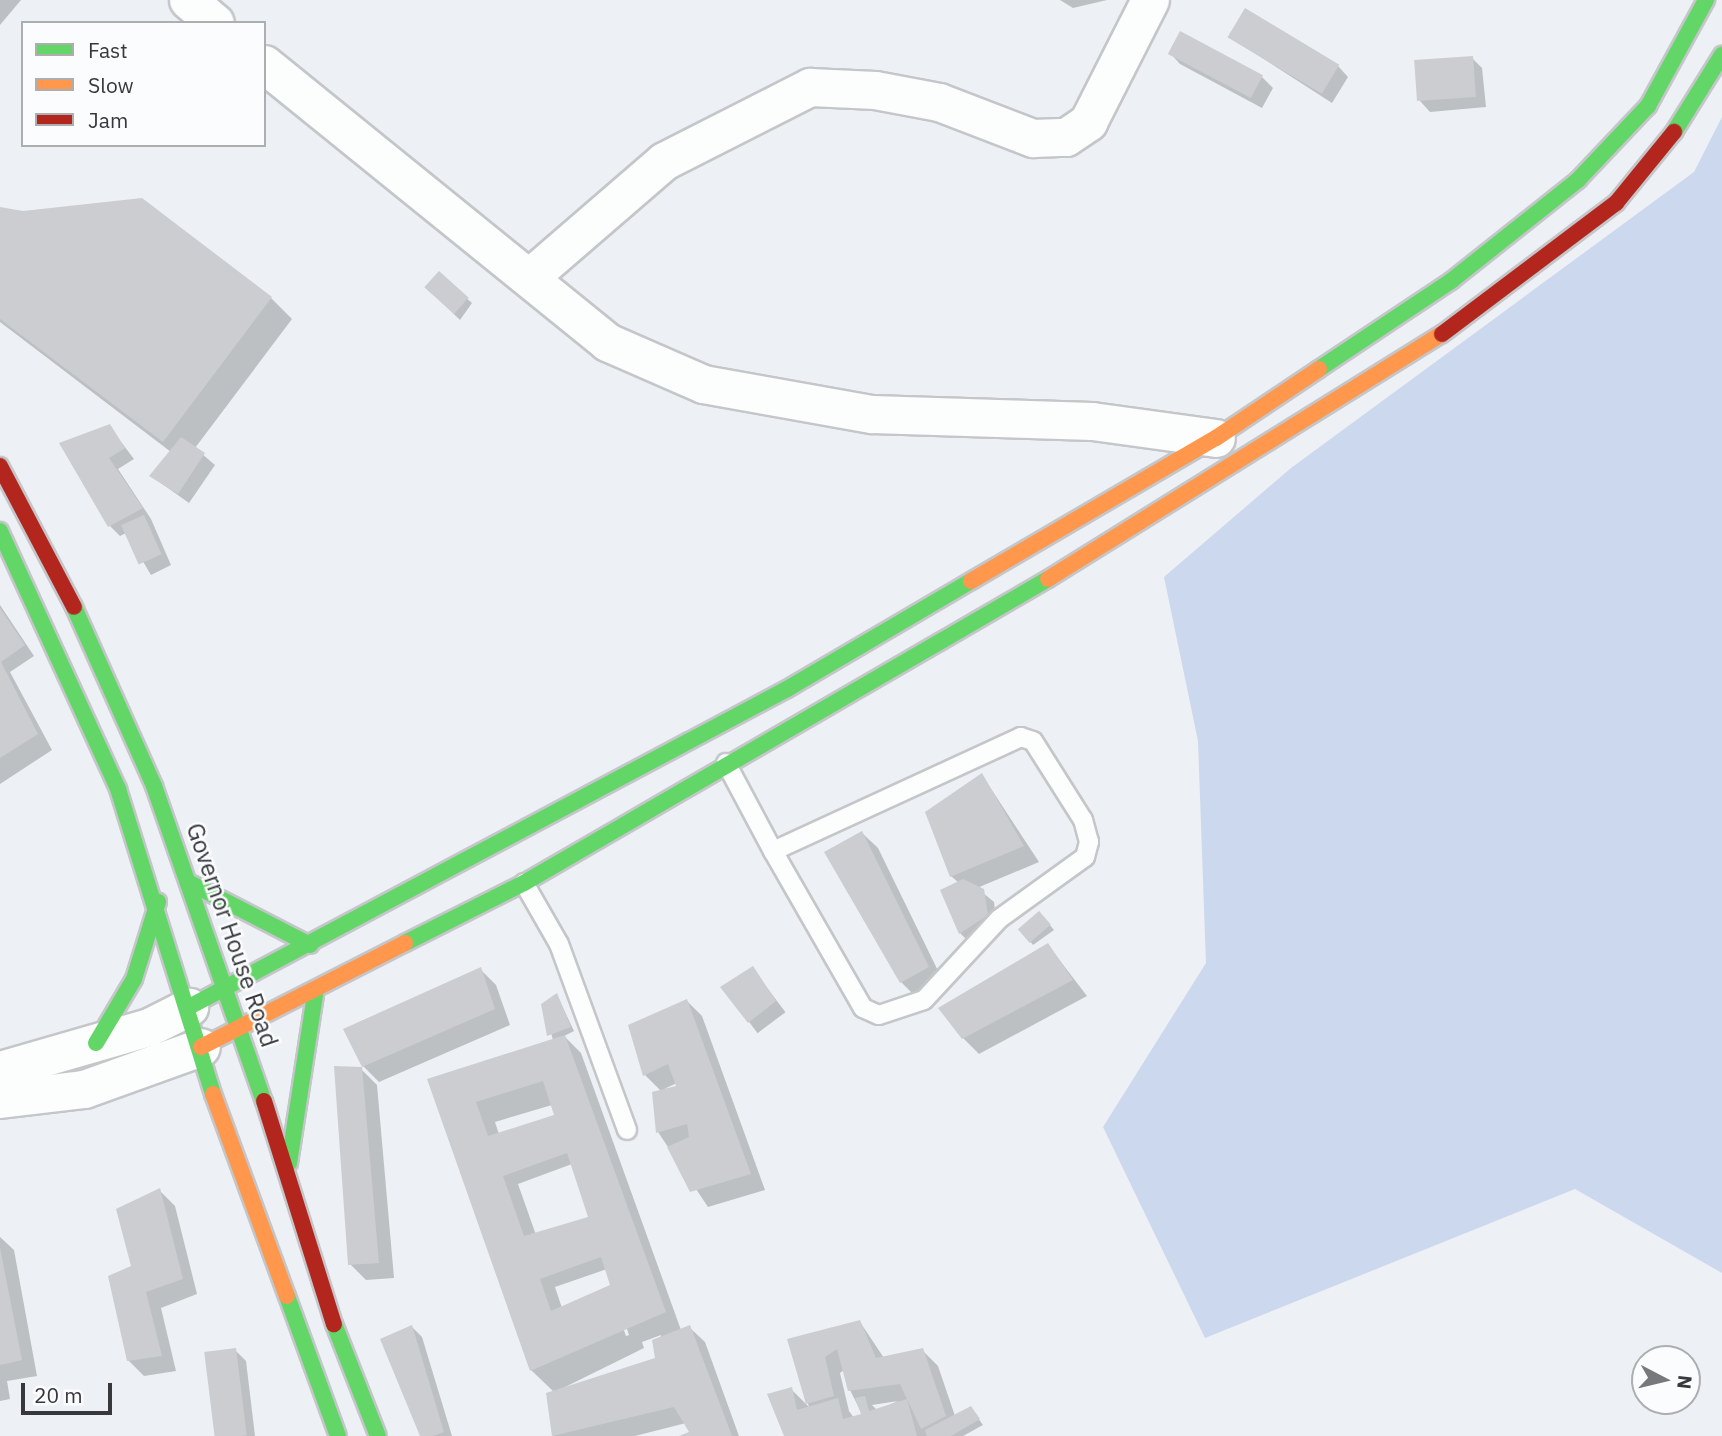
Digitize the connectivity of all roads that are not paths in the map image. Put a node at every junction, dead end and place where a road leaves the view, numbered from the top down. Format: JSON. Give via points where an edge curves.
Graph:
{"nodes":[{"id":1,"x":188,"y":0,"type":"edge"},
{"id":2,"x":1150,"y":0,"type":"edge"},
{"id":3,"x":1706,"y":0,"type":"edge"},
{"id":4,"x":213,"y":21,"type":"edge"},
{"id":5,"x":1722,"y":55,"type":"edge"},
{"id":6,"x":266,"y":66,"type":"edge"},
{"id":7,"x":532,"y":275,"type":"junction"},
{"id":8,"x":1216,"y":438,"type":"junction"},
{"id":9,"x":0,"y":466,"type":"edge"},
{"id":10,"x":0,"y":531,"type":"edge"},
{"id":11,"x":711,"y":731,"type":"junction"},
{"id":12,"x":728,"y":767,"type":"junction"},
{"id":13,"x":773,"y":851,"type":"junction"},
{"id":14,"x":524,"y":883,"type":"junction"},
{"id":15,"x":192,"y":884,"type":"junction"},
{"id":16,"x":158,"y":902,"type":"junction"},
{"id":17,"x":310,"y":945,"type":"junction"},
{"id":18,"x":228,"y":989,"type":"junction"},
{"id":19,"x":314,"y":995,"type":"junction"},
{"id":20,"x":189,"y":1007,"type":"junction"},
{"id":21,"x":243,"y":1028,"type":"junction"},
{"id":22,"x":96,"y":1043,"type":"junction"},
{"id":23,"x":201,"y":1047,"type":"junction"},
{"id":24,"x":0,"y":1070,"type":"edge"},
{"id":25,"x":0,"y":1099,"type":"edge"},
{"id":26,"x":627,"y":1130,"type":"dead end"},
{"id":27,"x":287,"y":1176,"type":"junction"},
{"id":28,"x":338,"y":1436,"type":"edge"},
{"id":29,"x":379,"y":1436,"type":"edge"}],
"edges":[{"from":1,"to":4,"type":"street"},
{"from":2,"to":7,"type":"street","via":[[1088,122],[1066,137],[1033,138],[939,102],[888,92],[843,84],[810,87],[664,161]]},
{"from":3,"to":8,"type":"street","via":[[1648,106],[1578,180],[1451,282]]},
{"from":5,"to":12,"type":"street","via":[[1666,145],[1616,203],[1486,304],[1174,506]]},
{"from":6,"to":7,"type":"street"},
{"from":7,"to":8,"type":"street","via":[[607,342],[704,384],[872,414],[1092,421]]},
{"from":8,"to":11,"type":"street"},
{"from":9,"to":15,"type":"street","name":"Governor House Road","via":[[96,649]]},
{"from":10,"to":16,"type":"street","via":[[118,789]]},
{"from":11,"to":12,"type":"lane"},
{"from":11,"to":17,"type":"street"},
{"from":12,"to":13,"type":"lane"},
{"from":12,"to":14,"type":"street"},
{"from":13,"to":13,"type":"lane","via":[[1021,737],[1033,741],[1083,820],[1089,842],[1085,857],[999,919],[924,1000],[879,1014],[863,1008]]},
{"from":14,"to":19,"type":"street"},
{"from":14,"to":26,"type":"lane","via":[[559,944]]},
{"from":15,"to":17,"type":"street"},
{"from":15,"to":18,"type":"street","name":"Governor House Road"},
{"from":16,"to":20,"type":"street"},
{"from":16,"to":22,"type":"street","via":[[134,979]]},
{"from":17,"to":18,"type":"street"},
{"from":18,"to":20,"type":"street"},
{"from":18,"to":21,"type":"street","name":"Governor House Road"},
{"from":19,"to":21,"type":"street"},
{"from":19,"to":27,"type":"street"},
{"from":20,"to":22,"type":"street"},
{"from":20,"to":23,"type":"street"},
{"from":21,"to":23,"type":"street"},
{"from":21,"to":27,"type":"street","name":"Governor House Road"},
{"from":22,"to":24,"type":"street"},
{"from":23,"to":25,"type":"street","via":[[84,1089]]},
{"from":23,"to":28,"type":"street"},
{"from":27,"to":29,"type":"street","name":"Governor House Road","via":[[315,1276]]}]}
